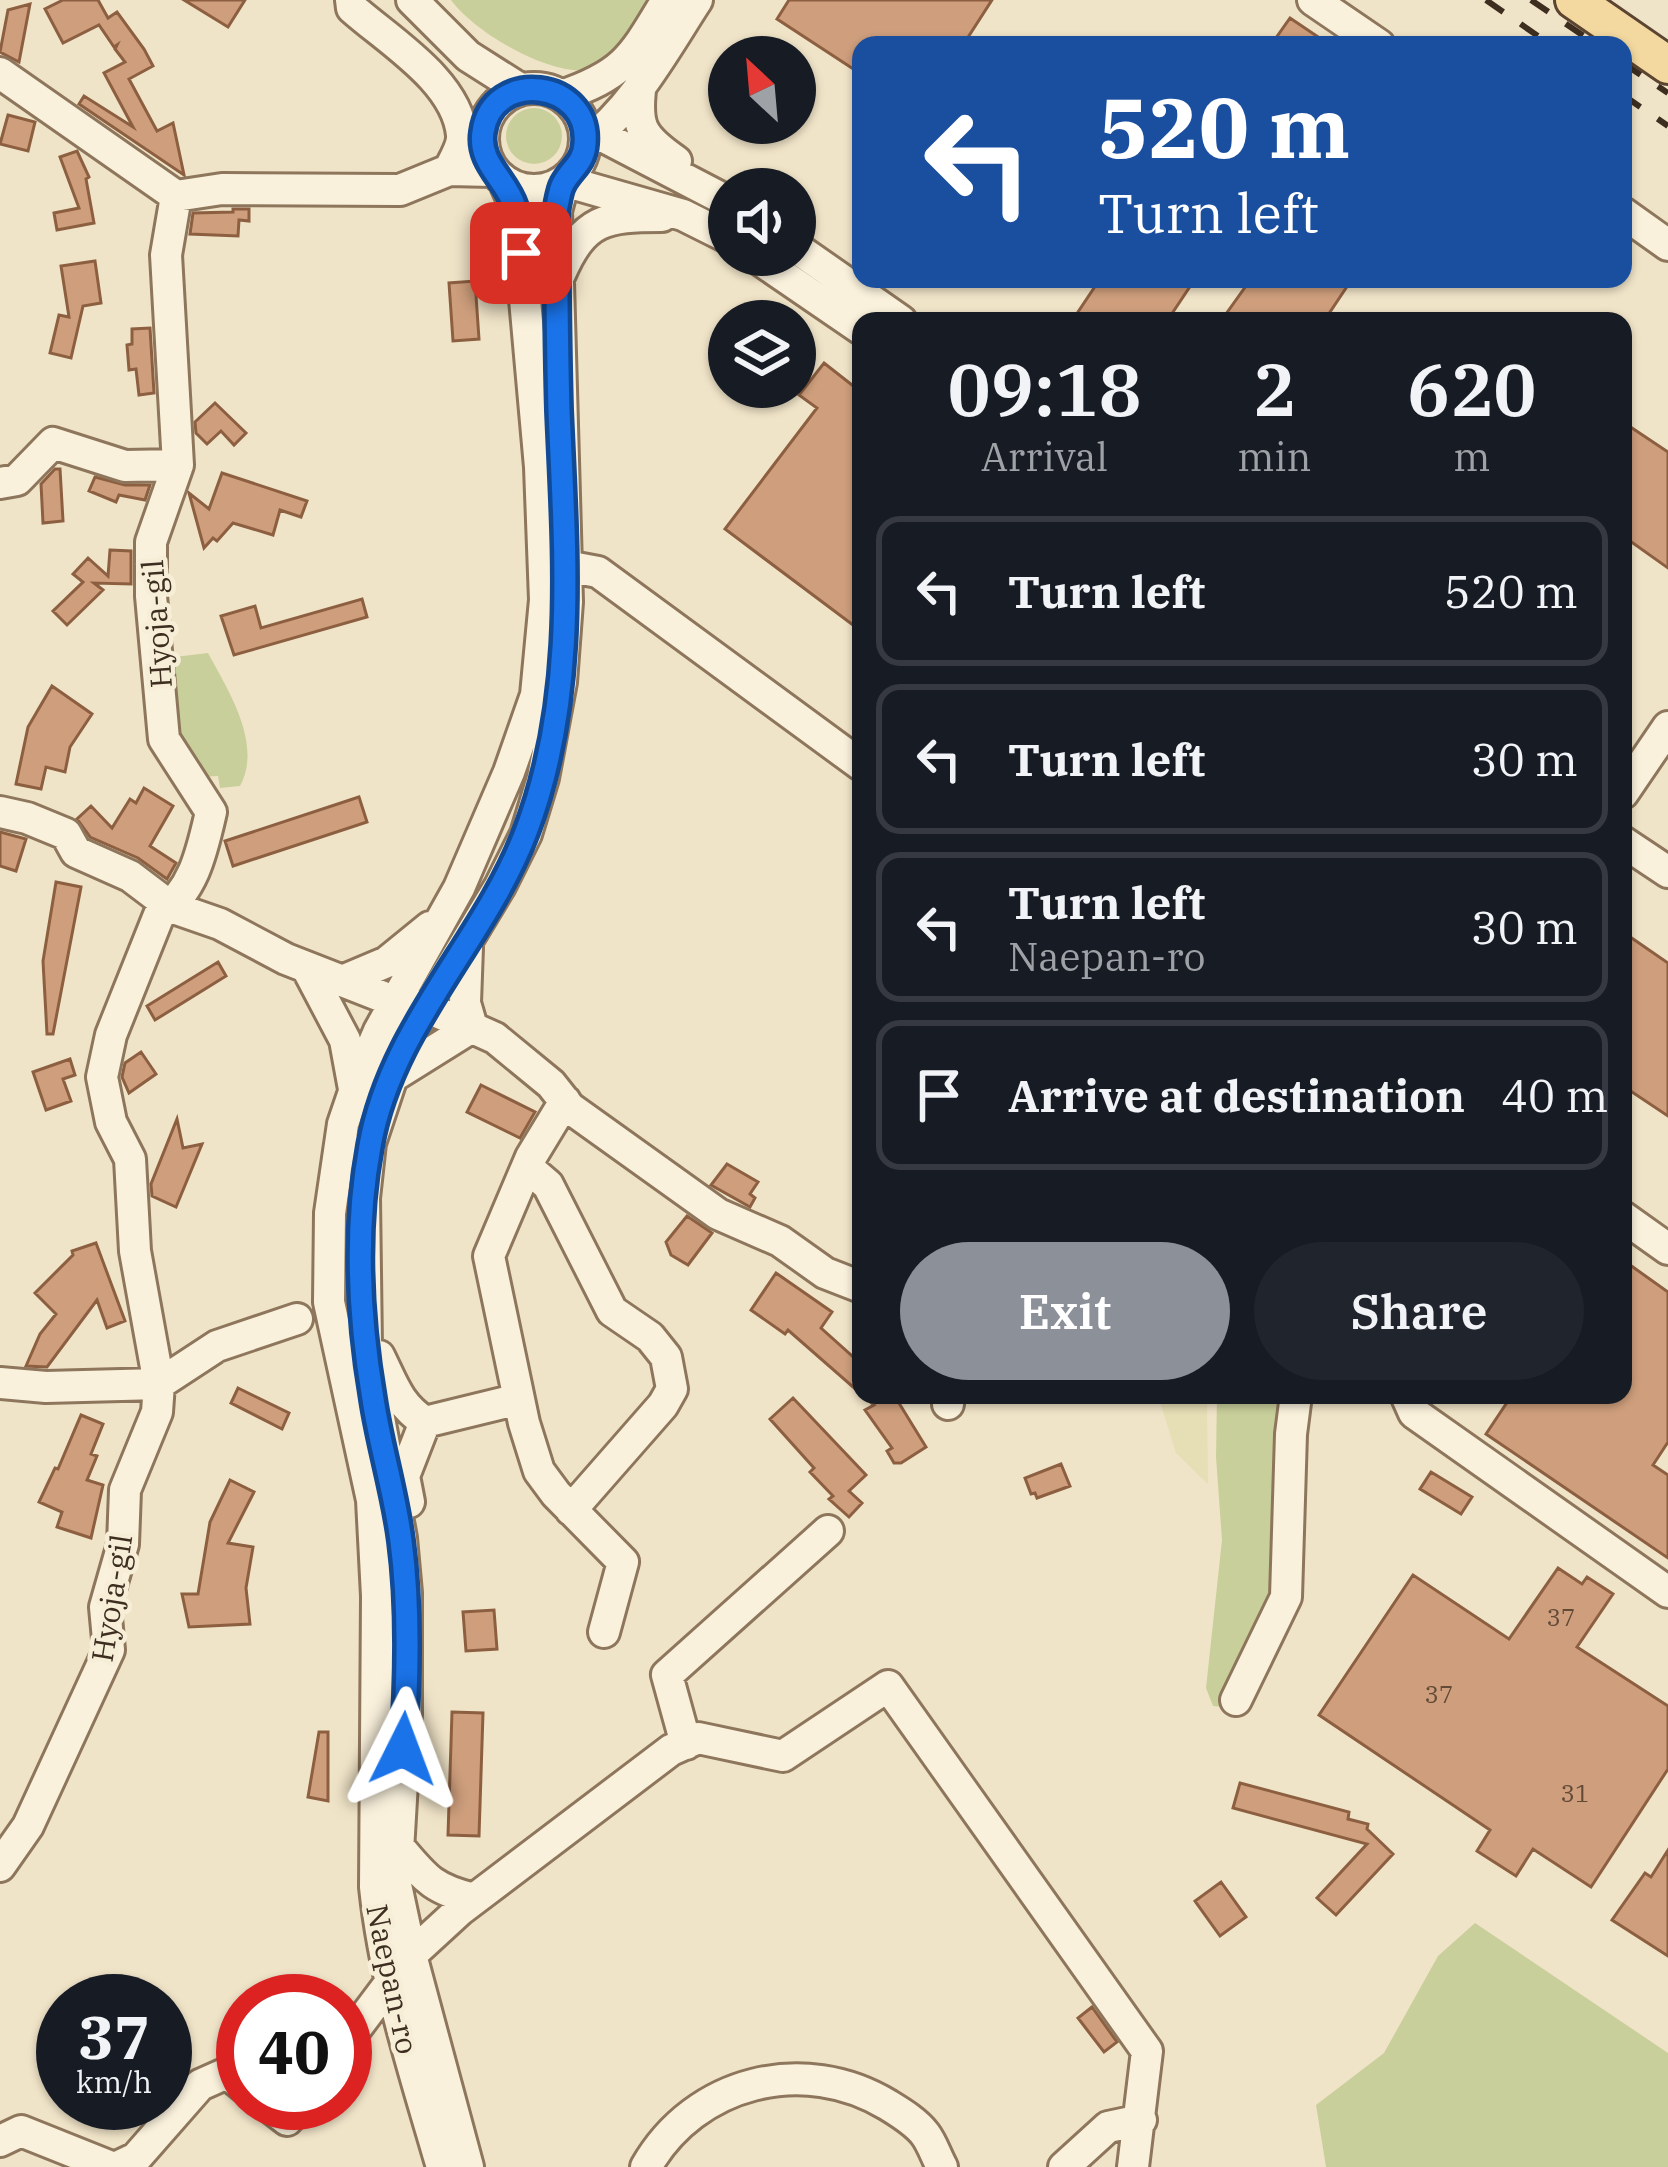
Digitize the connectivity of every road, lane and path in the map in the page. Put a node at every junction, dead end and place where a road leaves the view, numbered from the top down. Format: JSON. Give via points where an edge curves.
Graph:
{"nodes":[{"id":1,"x":355,"y":0,"type":"edge"},
{"id":2,"x":412,"y":0,"type":"edge"},
{"id":3,"x":667,"y":0,"type":"edge"},
{"id":4,"x":697,"y":0,"type":"edge"},
{"id":5,"x":1313,"y":0,"type":"edge"},
{"id":6,"x":1574,"y":0,"type":"edge"},
{"id":7,"x":1366,"y":36,"type":"edge"},
{"id":8,"x":1626,"y":36,"type":"edge"},
{"id":9,"x":1632,"y":40,"type":"edge"},
{"id":10,"x":1668,"y":65,"type":"edge"},
{"id":11,"x":0,"y":73,"type":"edge"},
{"id":12,"x":641,"y":82,"type":"junction"},
{"id":13,"x":520,"y":89,"type":"junction"},
{"id":14,"x":561,"y":96,"type":"junction"},
{"id":15,"x":485,"y":121,"type":"junction"},
{"id":16,"x":589,"y":135,"type":"junction"},
{"id":17,"x":449,"y":170,"type":"junction"},
{"id":18,"x":498,"y":177,"type":"junction"},
{"id":19,"x":564,"y":181,"type":"junction"},
{"id":20,"x":708,"y":187,"type":"edge"},
{"id":21,"x":708,"y":191,"type":"edge"},
{"id":22,"x":176,"y":196,"type":"junction"},
{"id":23,"x":683,"y":215,"type":"junction"},
{"id":24,"x":1632,"y":219,"type":"edge"},
{"id":25,"x":708,"y":228,"type":"edge"},
{"id":26,"x":1668,"y":244,"type":"edge"},
{"id":27,"x":816,"y":262,"type":"edge"},
{"id":28,"x":784,"y":276,"type":"edge"},
{"id":29,"x":557,"y":280,"type":"junction"},
{"id":30,"x":852,"y":286,"type":"edge"},
{"id":31,"x":854,"y":288,"type":"edge"},
{"id":32,"x":889,"y":312,"type":"edge"},
{"id":33,"x":852,"y":322,"type":"edge"},
{"id":34,"x":178,"y":465,"type":"junction"},
{"id":35,"x":0,"y":483,"type":"edge"},
{"id":36,"x":566,"y":566,"type":"junction"},
{"id":37,"x":1668,"y":727,"type":"edge"},
{"id":38,"x":852,"y":758,"type":"edge"},
{"id":39,"x":1632,"y":780,"type":"edge"},
{"id":40,"x":0,"y":812,"type":"edge"},
{"id":41,"x":1632,"y":848,"type":"edge"},
{"id":42,"x":1668,"y":872,"type":"edge"},
{"id":43,"x":171,"y":907,"type":"junction"},
{"id":44,"x":444,"y":916,"type":"junction"},
{"id":45,"x":467,"y":941,"type":"junction"},
{"id":46,"x":307,"y":968,"type":"junction"},
{"id":47,"x":342,"y":981,"type":"junction"},
{"id":48,"x":410,"y":1004,"type":"junction"},
{"id":49,"x":472,"y":1028,"type":"junction"},
{"id":50,"x":392,"y":1077,"type":"junction"},
{"id":51,"x":355,"y":1090,"type":"junction"},
{"id":52,"x":565,"y":1101,"type":"junction"},
{"id":53,"x":527,"y":1167,"type":"junction"},
{"id":54,"x":1632,"y":1223,"type":"edge"},
{"id":55,"x":329,"y":1232,"type":"junction"},
{"id":56,"x":1668,"y":1249,"type":"edge"},
{"id":57,"x":852,"y":1284,"type":"edge"},
{"id":58,"x":297,"y":1319,"type":"junction"},
{"id":59,"x":365,"y":1327,"type":"junction"},
{"id":60,"x":337,"y":1353,"type":"junction"},
{"id":61,"x":0,"y":1383,"type":"edge"},
{"id":62,"x":159,"y":1384,"type":"junction"},
{"id":63,"x":519,"y":1399,"type":"junction"},
{"id":64,"x":1295,"y":1404,"type":"edge"},
{"id":65,"x":1410,"y":1404,"type":"edge"},
{"id":66,"x":425,"y":1422,"type":"junction"},
{"id":67,"x":571,"y":1510,"type":"junction"},
{"id":68,"x":828,"y":1531,"type":"dead end"},
{"id":69,"x":402,"y":1550,"type":"junction"},
{"id":70,"x":1668,"y":1592,"type":"edge"},
{"id":71,"x":604,"y":1632,"type":"dead end"},
{"id":72,"x":1236,"y":1700,"type":"dead end"},
{"id":73,"x":686,"y":1744,"type":"junction"},
{"id":74,"x":398,"y":1846,"type":"junction"},
{"id":75,"x":0,"y":1866,"type":"edge"},
{"id":76,"x":474,"y":1899,"type":"junction"},
{"id":77,"x":411,"y":1955,"type":"junction"},
{"id":78,"x":390,"y":1982,"type":"junction"},
{"id":79,"x":372,"y":2006,"type":"edge"},
{"id":80,"x":216,"y":2078,"type":"edge"},
{"id":81,"x":450,"y":2100,"type":"junction"},
{"id":82,"x":1141,"y":2120,"type":"junction"},
{"id":83,"x":0,"y":2141,"type":"edge"},
{"id":84,"x":114,"y":2167,"type":"edge"},
{"id":85,"x":442,"y":2167,"type":"edge"},
{"id":86,"x":468,"y":2167,"type":"edge"},
{"id":87,"x":484,"y":2167,"type":"edge"},
{"id":88,"x":646,"y":2167,"type":"edge"},
{"id":89,"x":942,"y":2167,"type":"edge"},
{"id":90,"x":1064,"y":2167,"type":"edge"},
{"id":91,"x":1133,"y":2167,"type":"edge"}],
"edges":[{"from":1,"to":15,"type":"street","via":[[437,63]]},
{"from":1,"to":17,"type":"street","via":[[352,8],[431,76],[454,107],[463,140]]},
{"from":2,"to":13,"type":"street","via":[[468,56]]},
{"from":3,"to":14,"type":"street","via":[[620,70]]},
{"from":4,"to":12,"type":"street"},
{"from":5,"to":7,"type":"street"},
{"from":6,"to":8,"type":"main road"},
{"from":9,"to":10,"type":"main road"},
{"from":11,"to":22,"type":"street"},
{"from":12,"to":16,"type":"street"},
{"from":12,"to":20,"type":"street","via":[[638,119],[648,142]]},
{"from":13,"to":14,"type":"street"},
{"from":13,"to":15,"type":"street"},
{"from":14,"to":16,"type":"street"},
{"from":15,"to":18,"type":"street","via":[[482,137]]},
{"from":16,"to":19,"type":"street"},
{"from":16,"to":21,"type":"street"},
{"from":17,"to":18,"type":"street"},
{"from":17,"to":22,"type":"street","via":[[400,190]]},
{"from":18,"to":19,"type":"street","via":[[539,191]]},
{"from":18,"to":44,"type":"street","name":"Naepan-ro","via":[[517,210],[545,600],[536,694]]},
{"from":19,"to":23,"type":"street"},
{"from":19,"to":29,"type":"street","name":"Naepan-ro"},
{"from":22,"to":34,"type":"street","name":"Hyoja-gil","via":[[166,255]]},
{"from":23,"to":25,"type":"street"},
{"from":23,"to":29,"type":"street","via":[[596,222],[573,243]]},
{"from":24,"to":26,"type":"street"},
{"from":27,"to":30,"type":"street"},
{"from":28,"to":33,"type":"street"},
{"from":29,"to":36,"type":"street","name":"Naepan-ro"},
{"from":31,"to":32,"type":"street"},
{"from":34,"to":35,"type":"street","via":[[125,466],[53,443],[16,480]]},
{"from":34,"to":43,"type":"street","name":"Hyoja-gil","via":[[151,542],[164,739],[211,812],[199,866]]},
{"from":36,"to":38,"type":"street","via":[[598,572]]},
{"from":36,"to":45,"type":"street","name":"Naepan-ro","via":[[561,682],[543,778],[526,834]]},
{"from":37,"to":39,"type":"street"},
{"from":40,"to":43,"type":"street","via":[[66,834],[76,852],[130,876]]},
{"from":41,"to":42,"type":"street"},
{"from":43,"to":46,"type":"street"},
{"from":43,"to":62,"type":"street","name":"Hyoja-gil","via":[[159,914],[102,1078],[130,1159],[135,1251]]},
{"from":44,"to":47,"type":"street","via":[[387,962]]},
{"from":44,"to":48,"type":"street","name":"Naepan-ro"},
{"from":45,"to":48,"type":"street","name":"Naepan-ro"},
{"from":45,"to":49,"type":"street"},
{"from":46,"to":47,"type":"street"},
{"from":46,"to":51,"type":"street","via":[[345,1040]]},
{"from":47,"to":48,"type":"street"},
{"from":48,"to":49,"type":"street"},
{"from":48,"to":50,"type":"street","name":"Naepan-ro"},
{"from":48,"to":51,"type":"street","name":"Naepan-ro"},
{"from":49,"to":50,"type":"street"},
{"from":49,"to":52,"type":"street","via":[[495,1038]]},
{"from":50,"to":59,"type":"street","name":"Naepan-ro","via":[[370,1143],[364,1198]]},
{"from":51,"to":55,"type":"street","name":"Naepan-ro","via":[[335,1164]]},
{"from":52,"to":53,"type":"street"},
{"from":52,"to":57,"type":"street","via":[[718,1214]]},
{"from":53,"to":63,"type":"street","via":[[489,1256]]},
{"from":53,"to":67,"type":"street","via":[[548,1185],[612,1310],[650,1337],[671,1366],[664,1405]]},
{"from":54,"to":56,"type":"street"},
{"from":55,"to":58,"type":"street"},
{"from":55,"to":60,"type":"street","name":"Naepan-ro"},
{"from":58,"to":60,"type":"street"},
{"from":58,"to":62,"type":"street","via":[[217,1346]]},
{"from":59,"to":66,"type":"street","via":[[393,1392]]},
{"from":59,"to":69,"type":"street","name":"Naepan-ro"},
{"from":60,"to":78,"type":"street","name":"Naepan-ro","via":[[372,1500],[375,1887]]},
{"from":61,"to":62,"type":"street"},
{"from":62,"to":75,"type":"street","name":"Hyoja-gil","via":[[157,1412],[125,1490],[123,1544],[106,1607],[109,1650],[28,1826]]},
{"from":63,"to":66,"type":"street"},
{"from":63,"to":67,"type":"street","via":[[539,1471]]},
{"from":64,"to":72,"type":"street","via":[[1286,1597]]},
{"from":65,"to":70,"type":"street"},
{"from":66,"to":69,"type":"street","via":[[404,1476],[412,1521]]},
{"from":67,"to":71,"type":"street","via":[[623,1562]]},
{"from":68,"to":73,"type":"street","via":[[667,1675]]},
{"from":69,"to":74,"type":"street","name":"Naepan-ro","via":[[407,1642]]},
{"from":73,"to":76,"type":"street"},
{"from":73,"to":82,"type":"street","via":[[698,1738],[783,1756],[888,1686],[1147,2051]]},
{"from":74,"to":76,"type":"street","via":[[443,1891]]},
{"from":74,"to":77,"type":"street","name":"Naepan-ro","via":[[396,1885]]},
{"from":76,"to":77,"type":"street"},
{"from":77,"to":78,"type":"street"},
{"from":77,"to":81,"type":"street","name":"Naepan-ro"},
{"from":78,"to":79,"type":"street"},
{"from":78,"to":85,"type":"street","name":"Naepan-ro"},
{"from":80,"to":84,"type":"street","via":[[200,2085],[136,2158]]},
{"from":81,"to":86,"type":"street","name":"Naepan-ro"},
{"from":81,"to":87,"type":"street"},
{"from":82,"to":90,"type":"street","via":[[1108,2127]]},
{"from":82,"to":91,"type":"street"},
{"from":83,"to":84,"type":"street","via":[[21,2131]]},
{"from":88,"to":89,"type":"street","via":[[660,2143],[723,2094],[792,2078],[820,2079],[886,2103],[924,2132]]}]}
